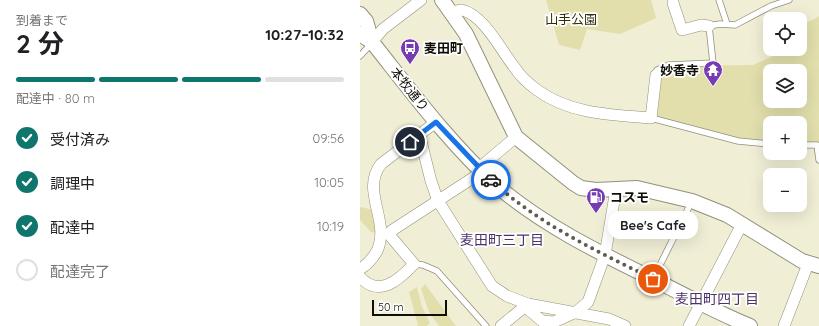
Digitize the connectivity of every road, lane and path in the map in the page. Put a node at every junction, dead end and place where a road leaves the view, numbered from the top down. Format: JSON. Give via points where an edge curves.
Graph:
{"nodes":[{"id":1,"x":421,"y":0,"type":"edge"},
{"id":2,"x":442,"y":0,"type":"edge"},
{"id":3,"x":719,"y":0,"type":"edge"},
{"id":4,"x":789,"y":0,"type":"edge"},
{"id":5,"x":673,"y":3,"type":"dead end"},
{"id":6,"x":451,"y":12,"type":"junction"},
{"id":7,"x":360,"y":14,"type":"edge"},
{"id":8,"x":727,"y":24,"type":"junction"},
{"id":9,"x":709,"y":26,"type":"junction"},
{"id":10,"x":360,"y":34,"type":"edge"},
{"id":11,"x":372,"y":42,"type":"junction"},
{"id":12,"x":360,"y":56,"type":"edge"},
{"id":13,"x":656,"y":75,"type":"joint"},
{"id":14,"x":651,"y":118,"type":"junction"},
{"id":15,"x":436,"y":122,"type":"junction"},
{"id":16,"x":516,"y":137,"type":"junction"},
{"id":17,"x":421,"y":140,"type":"dead end"},
{"id":18,"x":763,"y":143,"type":"edge"},
{"id":19,"x":807,"y":145,"type":"edge"},
{"id":20,"x":819,"y":160,"type":"edge"},
{"id":21,"x":481,"y":170,"type":"junction"},
{"id":22,"x":616,"y":189,"type":"junction"},
{"id":23,"x":438,"y":201,"type":"junction"},
{"id":24,"x":692,"y":201,"type":"junction"},
{"id":25,"x":742,"y":224,"type":"junction"},
{"id":26,"x":605,"y":255,"type":"junction"},
{"id":27,"x":414,"y":264,"type":"junction"},
{"id":28,"x":813,"y":265,"type":"edge"},
{"id":29,"x":360,"y":269,"type":"edge"},
{"id":30,"x":360,"y":277,"type":"edge"},
{"id":31,"x":653,"y":279,"type":"junction"},
{"id":32,"x":701,"y":303,"type":"junction"},
{"id":33,"x":528,"y":304,"type":"junction"},
{"id":34,"x":576,"y":312,"type":"junction"},
{"id":35,"x":486,"y":326,"type":"edge"},
{"id":36,"x":501,"y":326,"type":"edge"},
{"id":37,"x":625,"y":326,"type":"edge"},
{"id":38,"x":689,"y":326,"type":"edge"},
{"id":39,"x":750,"y":326,"type":"edge"},
{"id":40,"x":784,"y":326,"type":"edge"}],
"edges":[{"from":1,"to":11,"type":"street","via":[[383,29]]},
{"from":2,"to":6,"type":"street"},
{"from":3,"to":8,"type":"lane"},
{"from":4,"to":8,"type":"lane","via":[[771,6],[735,25]]},
{"from":5,"to":9,"type":"street","via":[[682,30],[701,25]]},
{"from":6,"to":14,"type":"street","via":[[462,10],[476,17],[515,69],[538,91],[577,110]]},
{"from":6,"to":16,"type":"street","via":[[466,34]]},
{"from":7,"to":11,"type":"street","name":"本牧通り","via":[[366,21]]},
{"from":8,"to":9,"type":"lane"},
{"from":9,"to":13,"type":"lane","via":[[712,63],[669,65],[657,70]]},
{"from":10,"to":11,"type":"street","name":"本牧通り"},
{"from":11,"to":12,"type":"lane"},
{"from":11,"to":15,"type":"street","name":"本牧通り"},
{"from":13,"to":14,"type":"street"},
{"from":14,"to":18,"type":"lane","via":[[738,141]]},
{"from":15,"to":21,"type":"street","name":"本牧通り"},
{"from":15,"to":29,"type":"street","via":[[381,164],[375,172],[372,187],[380,219],[381,237],[372,259]]},
{"from":16,"to":21,"type":"street"},
{"from":16,"to":22,"type":"street","via":[[581,188]]},
{"from":17,"to":23,"type":"street"},
{"from":19,"to":20,"type":"lane","via":[[817,145]]},
{"from":21,"to":23,"type":"street"},
{"from":21,"to":26,"type":"street","name":"本牧通り","via":[[513,199],[545,222]]},
{"from":22,"to":24,"type":"street","via":[[648,189]]},
{"from":22,"to":26,"type":"street"},
{"from":23,"to":27,"type":"street","via":[[391,232],[394,242]]},
{"from":23,"to":33,"type":"street","via":[[492,286]]},
{"from":24,"to":25,"type":"street"},
{"from":24,"to":31,"type":"lane"},
{"from":25,"to":28,"type":"street"},
{"from":25,"to":32,"type":"street"},
{"from":26,"to":31,"type":"street","name":"本牧通り"},
{"from":26,"to":34,"type":"street","via":[[588,302]]},
{"from":27,"to":30,"type":"street","via":[[397,280],[382,286],[370,285]]},
{"from":27,"to":35,"type":"lane","via":[[437,270]]},
{"from":28,"to":40,"type":"street"},
{"from":31,"to":32,"type":"street","name":"本牧通り"},
{"from":32,"to":38,"type":"street"},
{"from":32,"to":39,"type":"street","name":"本牧通り"},
{"from":33,"to":34,"type":"street"},
{"from":33,"to":36,"type":"street"},
{"from":34,"to":37,"type":"street","via":[[609,319]]}]}
